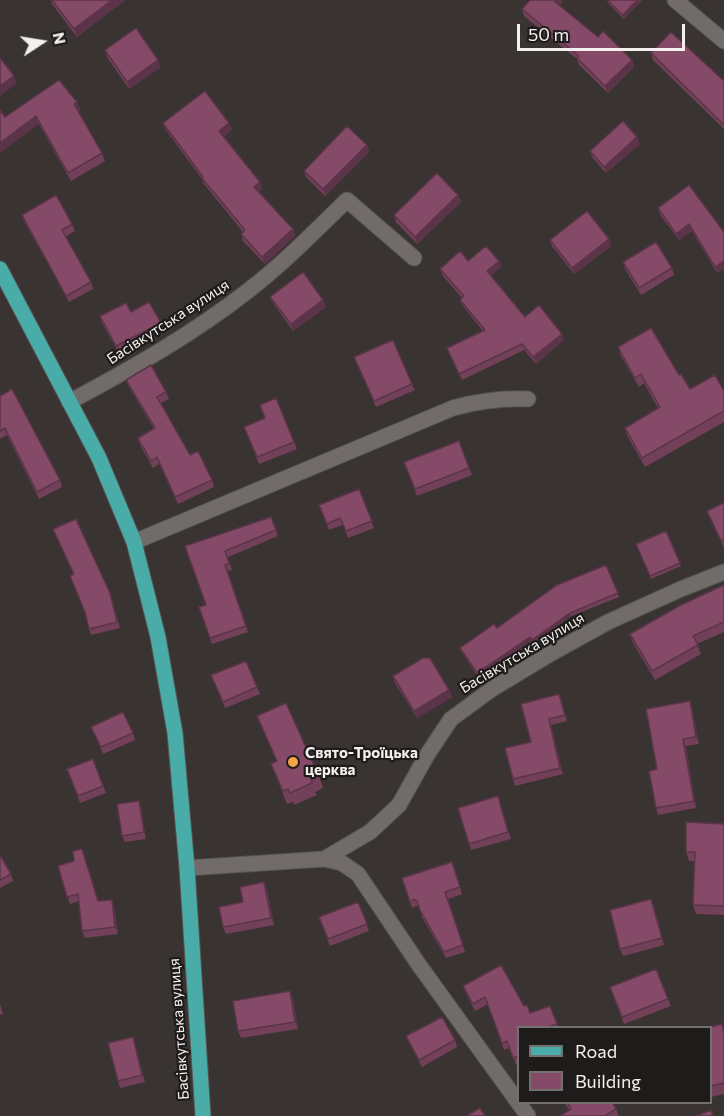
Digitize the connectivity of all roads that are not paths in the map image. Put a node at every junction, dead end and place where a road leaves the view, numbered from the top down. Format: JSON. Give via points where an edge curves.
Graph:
{"nodes":[{"id":1,"x":675,"y":0,"type":"edge"},
{"id":2,"x":724,"y":41,"type":"edge"},
{"id":3,"x":414,"y":258,"type":"dead end"},
{"id":4,"x":0,"y":269,"type":"edge"},
{"id":5,"x":528,"y":399,"type":"dead end"},
{"id":6,"x":69,"y":402,"type":"junction"},
{"id":7,"x":134,"y":542,"type":"junction"},
{"id":8,"x":724,"y":572,"type":"edge"},
{"id":9,"x":324,"y":859,"type":"junction"},
{"id":10,"x":187,"y":868,"type":"junction"},
{"id":11,"x":517,"y":1101,"type":"edge"},
{"id":12,"x":203,"y":1116,"type":"edge"}],
"edges":[{"from":1,"to":2,"type":"street"},
{"from":3,"to":6,"type":"street","name":"Басівкутська вулиця","via":[[347,200],[249,290],[152,356]]},
{"from":4,"to":6,"type":"main road","name":"Басівкутська вулиця"},
{"from":5,"to":7,"type":"street","via":[[502,398],[453,408]]},
{"from":6,"to":7,"type":"main road","name":"Басівкутська вулиця","via":[[99,458]]},
{"from":7,"to":10,"type":"main road","name":"Басівкутська вулиця","via":[[158,637],[175,734]]},
{"from":8,"to":9,"type":"street","name":"Басівкутська вулиця","via":[[608,622],[492,689],[452,719],[399,805],[370,832]]},
{"from":9,"to":10,"type":"street","name":"Басівкутська вулиця"},
{"from":9,"to":11,"type":"street","name":"Басівкутська вулиця","via":[[342,863],[358,874]]},
{"from":10,"to":12,"type":"main road","name":"Басівкутська вулиця"}]}
